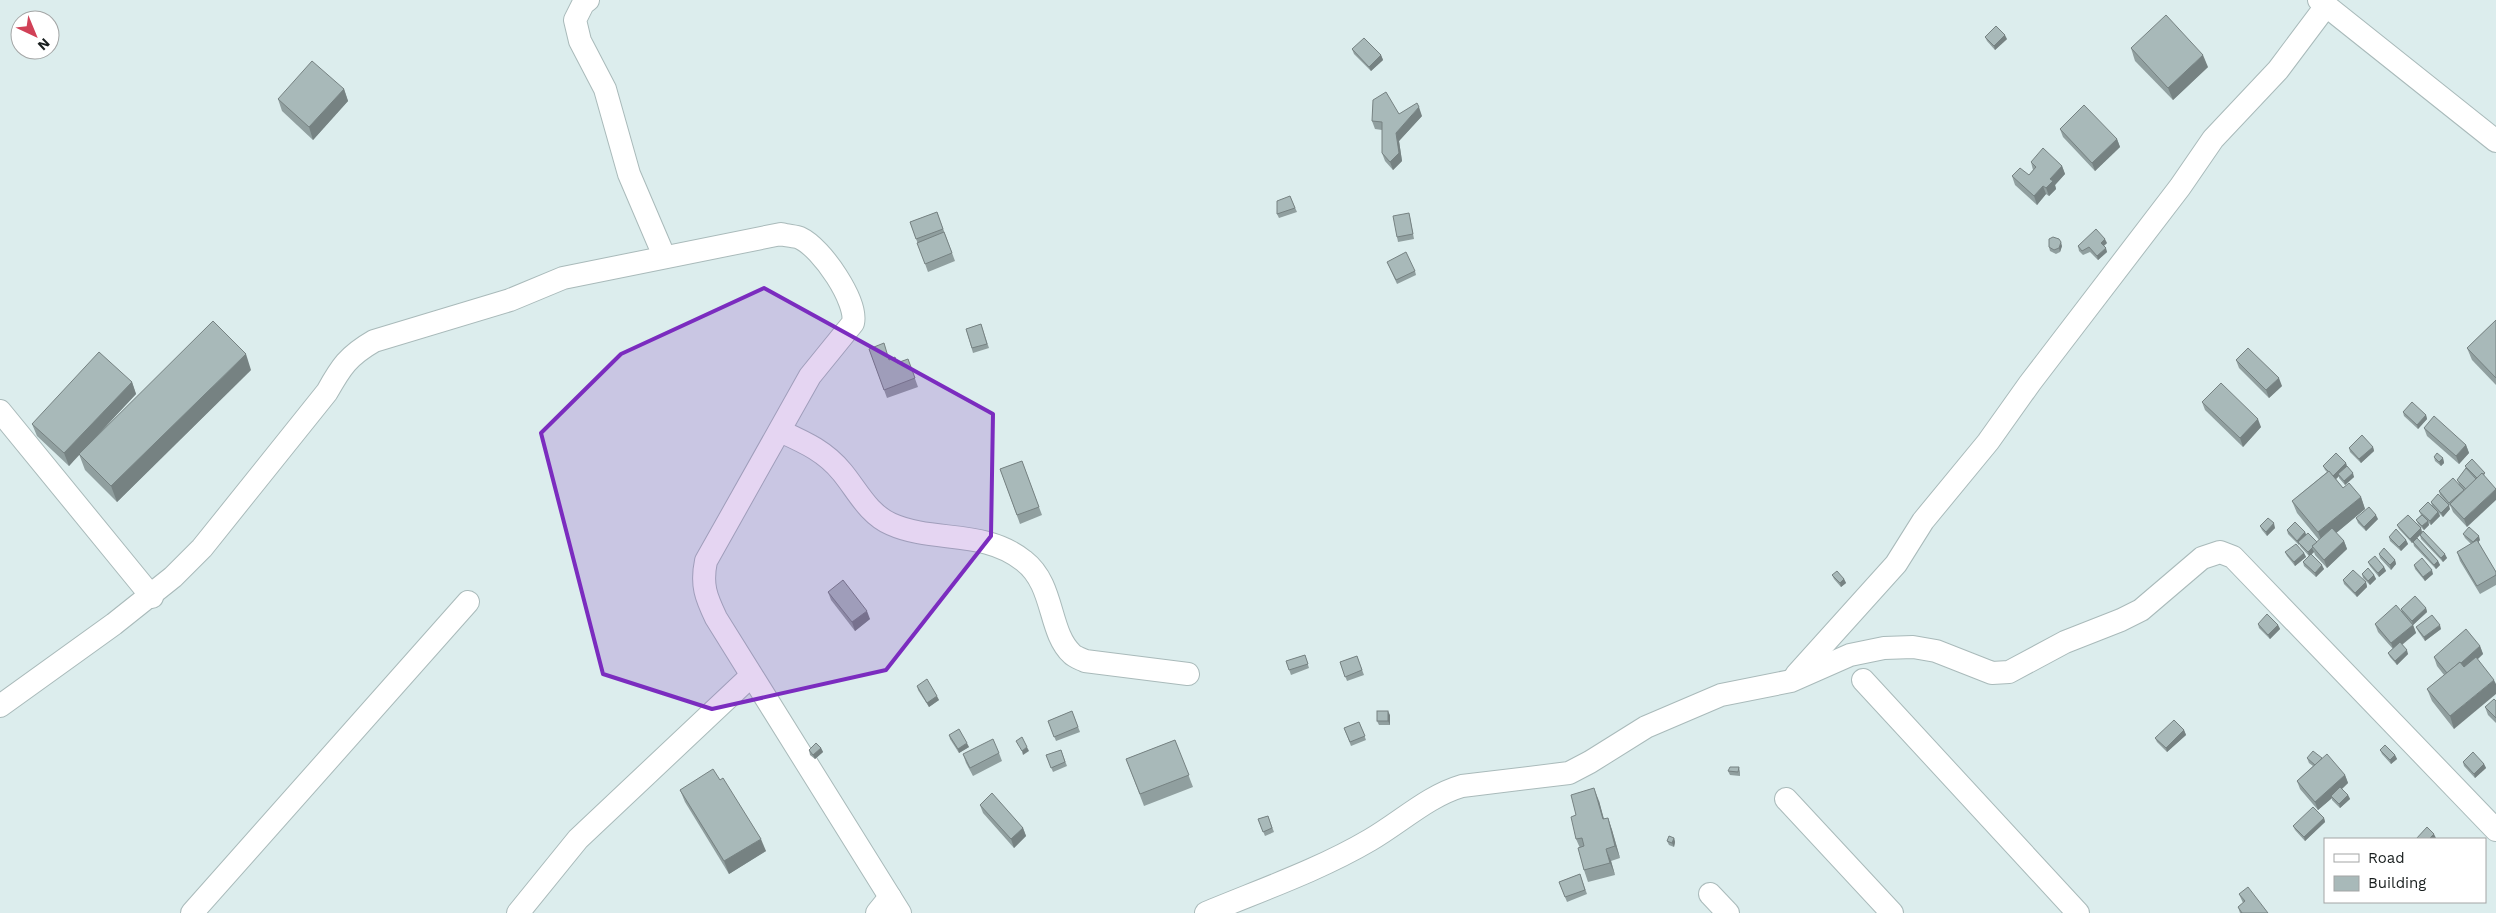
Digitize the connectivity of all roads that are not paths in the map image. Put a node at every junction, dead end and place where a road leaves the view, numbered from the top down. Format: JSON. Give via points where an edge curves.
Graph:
{"nodes":[{"id":1,"x":588,"y":0,"type":"edge"},
{"id":2,"x":2322,"y":3,"type":"edge"},
{"id":3,"x":2496,"y":141,"type":"edge"},
{"id":4,"x":664,"y":256,"type":"junction"},
{"id":5,"x":0,"y":411,"type":"edge"},
{"id":6,"x":780,"y":431,"type":"junction"},
{"id":7,"x":152,"y":596,"type":"junction"},
{"id":8,"x":468,"y":602,"type":"dead end"},
{"id":9,"x":1188,"y":674,"type":"dead end"},
{"id":10,"x":751,"y":676,"type":"junction"},
{"id":11,"x":1862,"y":680,"type":"dead end"},
{"id":12,"x":1791,"y":681,"type":"junction"},
{"id":13,"x":0,"y":706,"type":"edge"},
{"id":14,"x":1786,"y":799,"type":"dead end"},
{"id":15,"x":2496,"y":830,"type":"edge"},
{"id":16,"x":1710,"y":894,"type":"dead end"},
{"id":17,"x":889,"y":908,"type":"edge"},
{"id":18,"x":192,"y":913,"type":"edge"},
{"id":19,"x":518,"y":913,"type":"edge"},
{"id":20,"x":1206,"y":913,"type":"edge"},
{"id":21,"x":1728,"y":913,"type":"edge"},
{"id":22,"x":1892,"y":913,"type":"edge"},
{"id":23,"x":2078,"y":913,"type":"edge"}],
"edges":[{"from":1,"to":4,"type":"street","via":[[576,20],[580,41],[605,89],[624,158]]},
{"from":2,"to":3,"type":"street"},
{"from":2,"to":12,"type":"street","via":[[2278,70],[2213,138],[2170,201],[1988,442],[1923,521],[1896,564]]},
{"from":4,"to":6,"type":"street","via":[[781,234],[801,238],[831,267],[855,316],[853,323],[810,376]]},
{"from":4,"to":7,"type":"street","via":[[563,278],[510,300],[374,341],[355,352],[342,364],[327,392],[202,548]]},
{"from":5,"to":7,"type":"street"},
{"from":6,"to":9,"type":"street","via":[[818,449],[842,471],[868,508],[890,524],[976,539],[1024,560],[1041,579],[1058,629],[1072,654],[1085,661]]},
{"from":6,"to":10,"type":"street","via":[[706,561],[703,578],[716,618]]},
{"from":7,"to":13,"type":"street"},
{"from":8,"to":18,"type":"street"},
{"from":10,"to":17,"type":"street"},
{"from":10,"to":19,"type":"street","via":[[578,839]]},
{"from":11,"to":23,"type":"street"},
{"from":12,"to":15,"type":"street","via":[[1850,655],[1884,648],[1913,647],[1936,651],[1992,673],[2009,672],[2065,642],[2141,610],[2202,558],[2220,552],[2233,557]]},
{"from":12,"to":20,"type":"street","via":[[1721,695],[1646,727],[1569,773],[1462,786],[1446,791],[1355,848]]},
{"from":14,"to":22,"type":"street"},
{"from":16,"to":21,"type":"street"}]}
